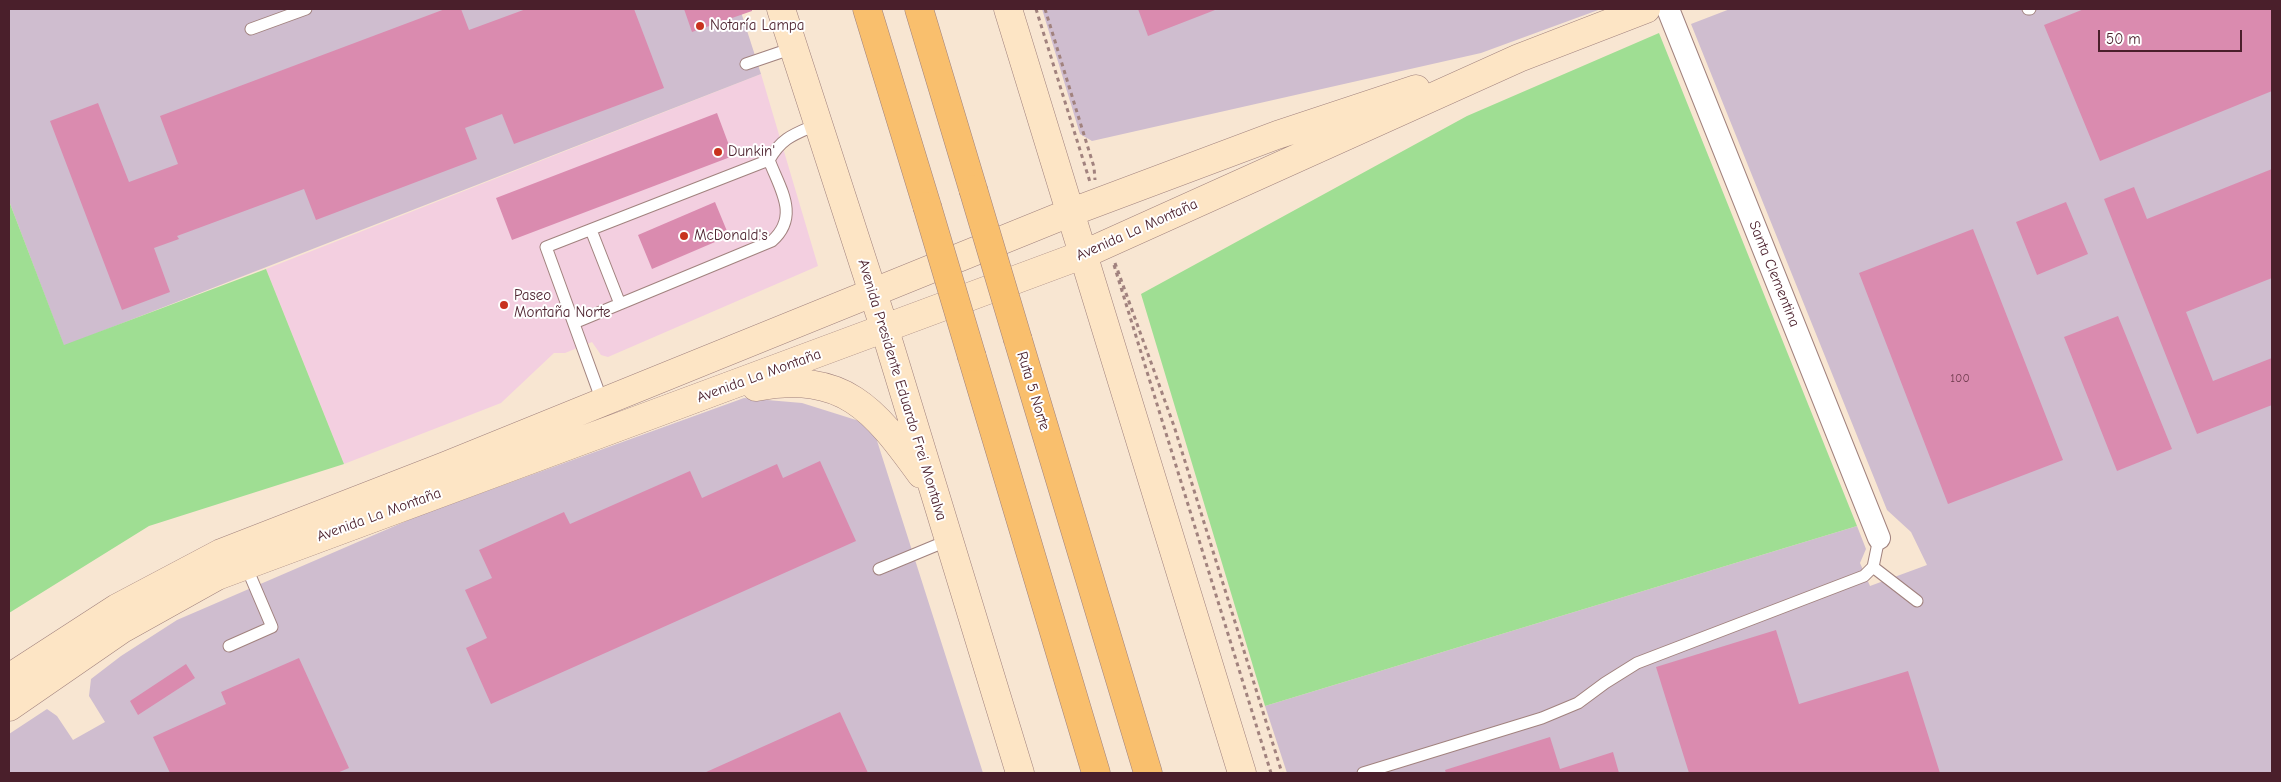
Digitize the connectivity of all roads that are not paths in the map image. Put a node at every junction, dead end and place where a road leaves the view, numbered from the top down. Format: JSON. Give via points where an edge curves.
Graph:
{"nodes":[{"id":1,"x":306,"y":9,"type":"edge"},
{"id":2,"x":781,"y":9,"type":"edge"},
{"id":3,"x":867,"y":9,"type":"edge"},
{"id":4,"x":919,"y":9,"type":"edge"},
{"id":5,"x":1008,"y":9,"type":"edge"},
{"id":6,"x":1646,"y":9,"type":"edge"},
{"id":7,"x":1668,"y":9,"type":"edge"},
{"id":8,"x":251,"y":29,"type":"dead end"},
{"id":9,"x":793,"y":48,"type":"junction"},
{"id":10,"x":1519,"y":58,"type":"junction"},
{"id":11,"x":746,"y":64,"type":"dead end"},
{"id":12,"x":818,"y":124,"type":"junction"},
{"id":13,"x":769,"y":160,"type":"junction"},
{"id":14,"x":1069,"y":213,"type":"junction"},
{"id":15,"x":591,"y":230,"type":"junction"},
{"id":16,"x":1082,"y":255,"type":"junction"},
{"id":17,"x":873,"y":293,"type":"junction"},
{"id":18,"x":620,"y":304,"type":"junction"},
{"id":19,"x":574,"y":323,"type":"junction"},
{"id":20,"x":885,"y":330,"type":"junction"},
{"id":21,"x":703,"y":396,"type":"junction"},
{"id":22,"x":602,"y":401,"type":"junction"},
{"id":23,"x":934,"y":493,"type":"junction"},
{"id":24,"x":1879,"y":538,"type":"joint"},
{"id":25,"x":949,"y":540,"type":"junction"},
{"id":26,"x":245,"y":564,"type":"junction"},
{"id":27,"x":1873,"y":568,"type":"junction"},
{"id":28,"x":880,"y":569,"type":"dead end"},
{"id":29,"x":1918,"y":602,"type":"dead end"},
{"id":30,"x":228,"y":646,"type":"dead end"},
{"id":31,"x":9,"y":678,"type":"edge"},
{"id":32,"x":9,"y":707,"type":"edge"},
{"id":33,"x":1020,"y":773,"type":"edge"},
{"id":34,"x":1096,"y":773,"type":"edge"},
{"id":35,"x":1148,"y":773,"type":"edge"},
{"id":36,"x":1242,"y":773,"type":"edge"},
{"id":37,"x":1363,"y":773,"type":"edge"}],
"edges":[{"from":1,"to":8,"type":"lane"},
{"from":2,"to":9,"type":"main road","name":"Avenida Presidente Eduardo Frei Montalva"},
{"from":3,"to":34,"type":"highway","bridge":true},
{"from":4,"to":35,"type":"highway","name":"Ruta 5 Norte","bridge":true},
{"from":5,"to":14,"type":"main road"},
{"from":6,"to":10,"type":"main road","name":"Avenida La Montaña"},
{"from":7,"to":24,"type":"street","name":"Santa Clementina"},
{"from":9,"to":11,"type":"lane"},
{"from":9,"to":12,"type":"main road","name":"Avenida Presidente Eduardo Frei Montalva"},
{"from":10,"to":14,"type":"main road","name":"Avenida La Montaña","via":[[1327,117]]},
{"from":10,"to":16,"type":"main road","name":"Avenida La Montaña"},
{"from":12,"to":13,"type":"lane","via":[[786,138],[778,144]]},
{"from":12,"to":17,"type":"main road","name":"Avenida Presidente Eduardo Frei Montalva"},
{"from":13,"to":15,"type":"lane"},
{"from":13,"to":18,"type":"lane","via":[[788,210],[780,234],[772,241]]},
{"from":14,"to":16,"type":"main road"},
{"from":14,"to":17,"type":"main road","name":"Avenida La Montaña"},
{"from":15,"to":18,"type":"lane"},
{"from":15,"to":19,"type":"lane","via":[[546,247]]},
{"from":16,"to":20,"type":"main road","name":"Avenida La Montaña"},
{"from":16,"to":36,"type":"main road"},
{"from":17,"to":20,"type":"main road","name":"Avenida Presidente Eduardo Frei Montalva"},
{"from":17,"to":22,"type":"main road","name":"Avenida La Montaña"},
{"from":18,"to":19,"type":"lane"},
{"from":19,"to":22,"type":"lane"},
{"from":20,"to":21,"type":"main road","name":"Avenida La Montaña"},
{"from":20,"to":23,"type":"main road","name":"Avenida Presidente Eduardo Frei Montalva"},
{"from":21,"to":23,"type":"main road","via":[[780,384],[832,389],[872,412]]},
{"from":21,"to":26,"type":"main road","name":"Avenida La Montaña"},
{"from":22,"to":31,"type":"main road","name":"Avenida La Montaña","via":[[221,553],[117,608]]},
{"from":23,"to":25,"type":"main road","name":"Avenida Presidente Eduardo Frei Montalva"},
{"from":24,"to":27,"type":"lane"},
{"from":25,"to":28,"type":"lane"},
{"from":25,"to":33,"type":"main road","name":"Avenida Presidente Eduardo Frei Montalva"},
{"from":26,"to":30,"type":"lane","via":[[272,627]]},
{"from":26,"to":32,"type":"main road","name":"Avenida La Montaña","via":[[182,594],[122,629]]},
{"from":27,"to":29,"type":"lane"},
{"from":27,"to":37,"type":"lane","via":[[1854,581],[1637,663],[1578,702],[1542,718]]}]}
